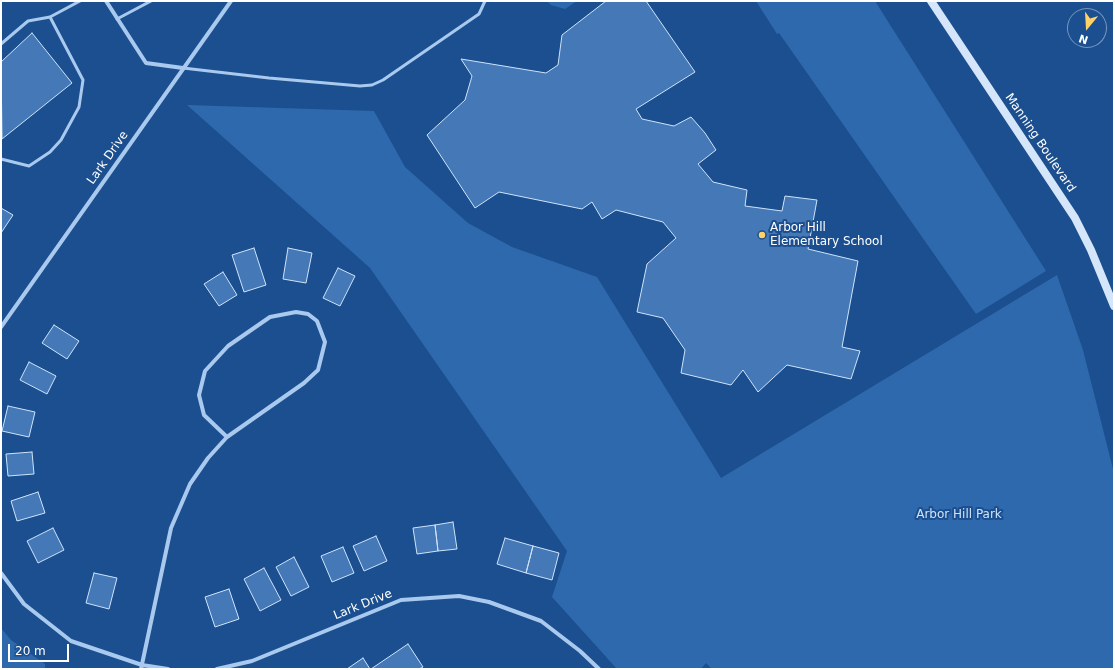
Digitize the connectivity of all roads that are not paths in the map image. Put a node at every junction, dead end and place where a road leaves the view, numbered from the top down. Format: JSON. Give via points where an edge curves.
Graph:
{"nodes":[{"id":1,"x":80,"y":1,"type":"edge"},
{"id":2,"x":106,"y":1,"type":"edge"},
{"id":3,"x":150,"y":1,"type":"edge"},
{"id":4,"x":231,"y":1,"type":"edge"},
{"id":5,"x":485,"y":1,"type":"edge"},
{"id":6,"x":931,"y":1,"type":"edge"},
{"id":7,"x":50,"y":16,"type":"junction"},
{"id":8,"x":117,"y":19,"type":"junction"},
{"id":9,"x":1,"y":44,"type":"edge"},
{"id":10,"x":183,"y":68,"type":"junction"},
{"id":11,"x":1,"y":159,"type":"edge"},
{"id":12,"x":1114,"y":306,"type":"edge"},
{"id":13,"x":1,"y":327,"type":"edge"},
{"id":14,"x":227,"y":437,"type":"junction"},
{"id":15,"x":1,"y":573,"type":"edge"},
{"id":16,"x":141,"y":667,"type":"edge"},
{"id":17,"x":168,"y":669,"type":"edge"},
{"id":18,"x":217,"y":669,"type":"edge"},
{"id":19,"x":599,"y":669,"type":"edge"}],
"edges":[{"from":1,"to":7,"type":"lane"},
{"from":2,"to":8,"type":"street"},
{"from":3,"to":8,"type":"lane"},
{"from":4,"to":10,"type":"street","name":"Lark Drive"},
{"from":5,"to":10,"type":"lane","via":[[479,14],[372,85],[269,78]]},
{"from":6,"to":12,"type":"street","name":"Manning Boulevard","via":[[1075,218]]},
{"from":7,"to":9,"type":"lane","via":[[28,21]]},
{"from":7,"to":11,"type":"lane","via":[[83,80],[79,106],[61,140],[50,152],[29,166]]},
{"from":8,"to":10,"type":"street","via":[[146,63]]},
{"from":10,"to":13,"type":"street","name":"Lark Drive"},
{"from":14,"to":14,"type":"street","via":[[304,384],[318,370],[326,342],[317,321],[308,314],[296,312],[270,317],[228,346],[205,371],[199,395],[204,415]]},
{"from":14,"to":16,"type":"street","via":[[190,484],[171,528]]},
{"from":15,"to":16,"type":"street","via":[[24,604],[71,641]]},
{"from":16,"to":17,"type":"street"},
{"from":18,"to":19,"type":"street","name":"Lark Drive","via":[[252,661],[401,600],[459,596],[489,602],[541,621]]}]}
